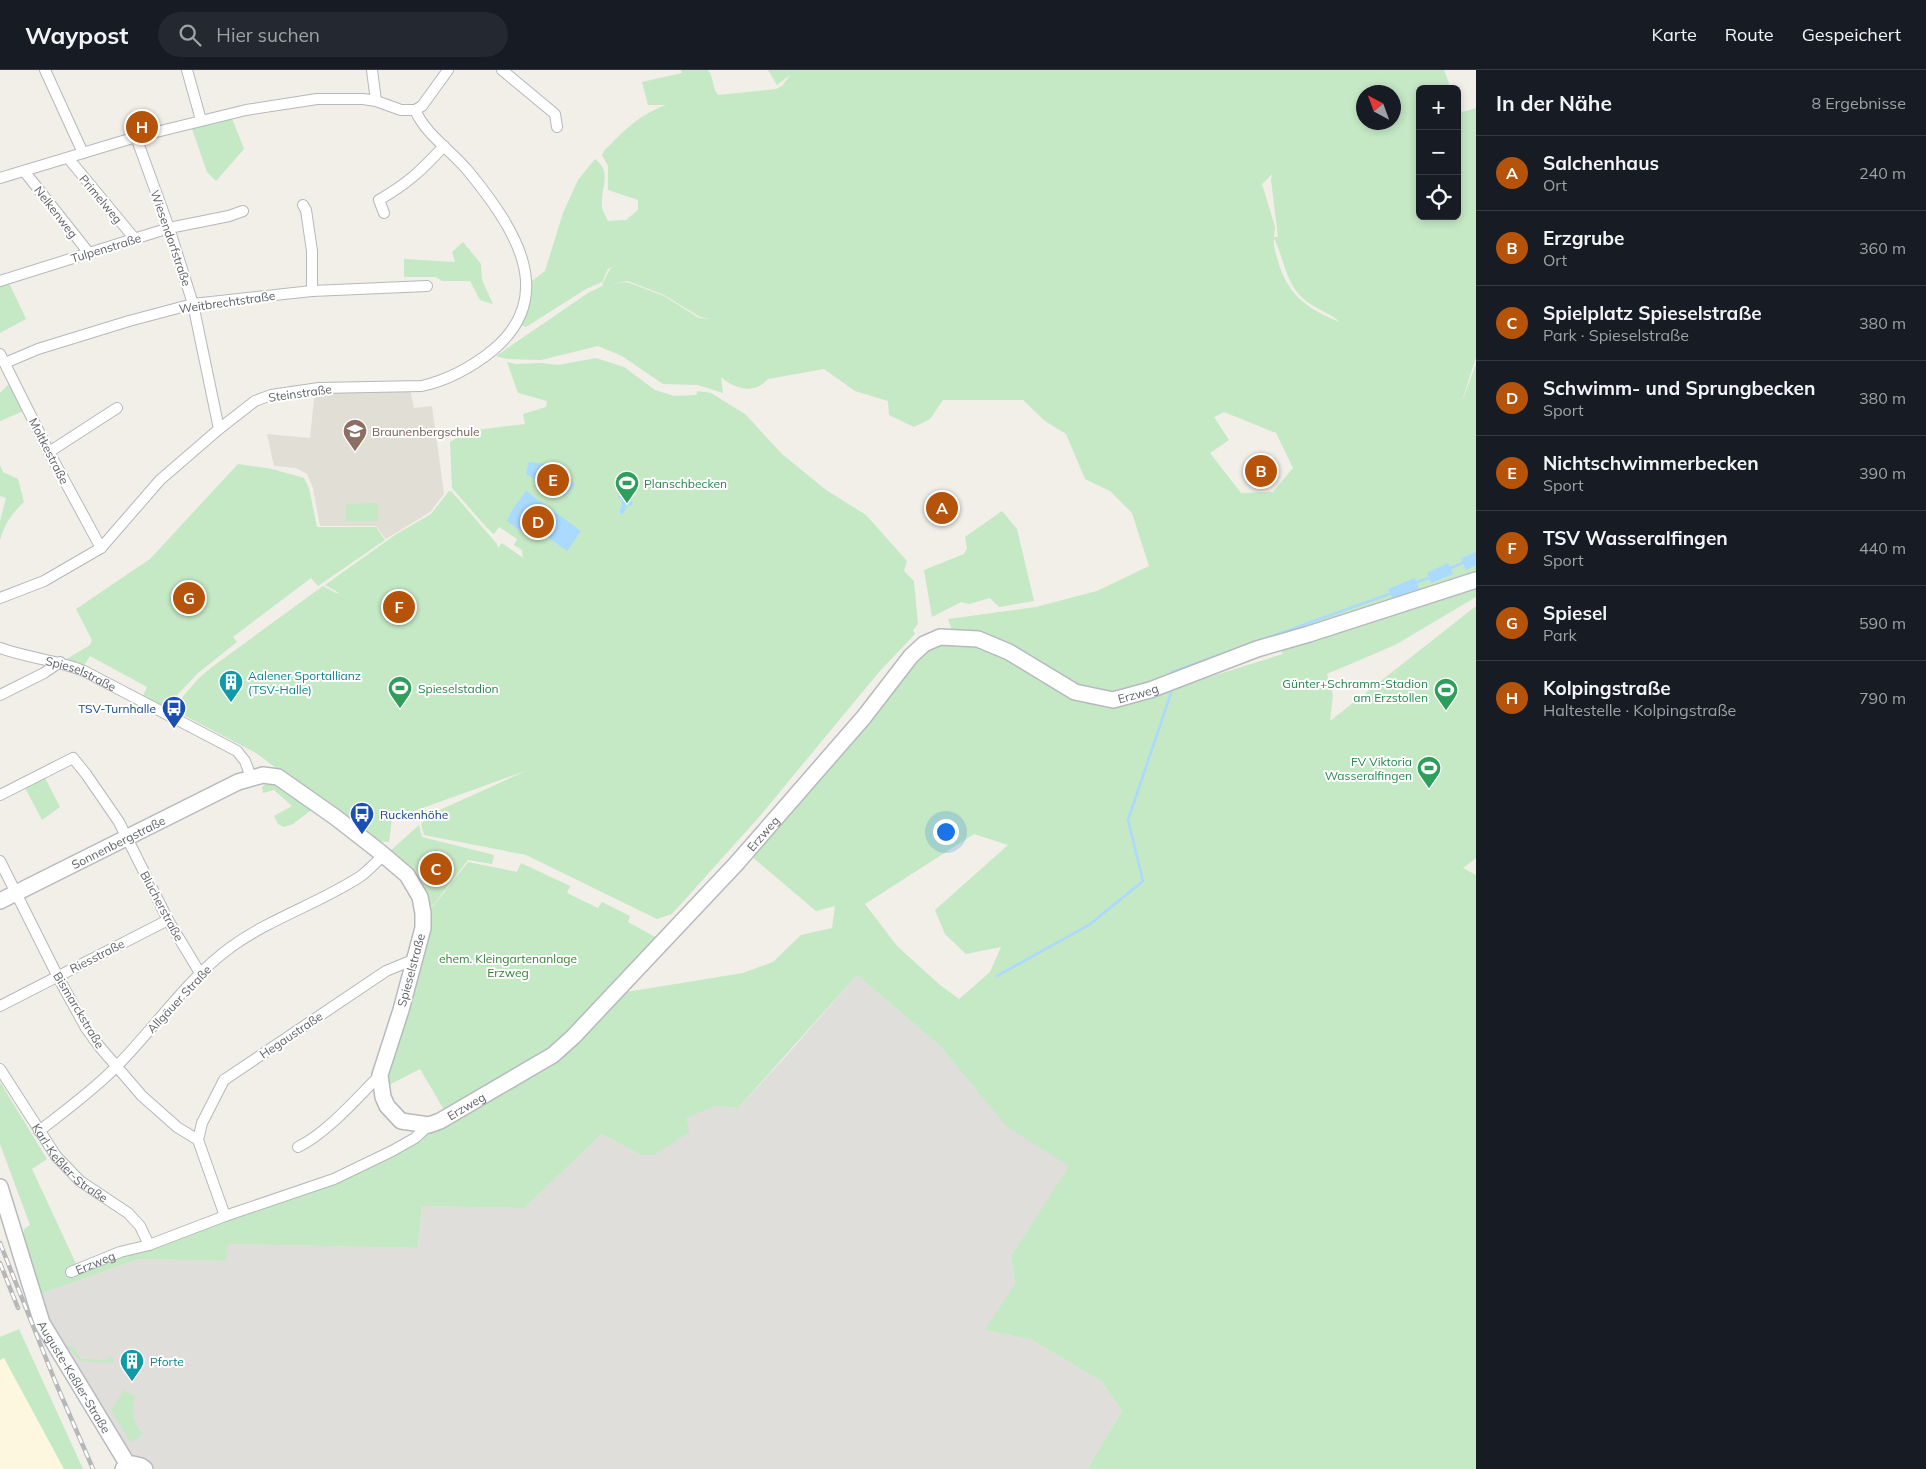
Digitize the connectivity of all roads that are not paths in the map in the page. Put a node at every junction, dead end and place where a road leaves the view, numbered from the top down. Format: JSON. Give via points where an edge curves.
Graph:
{"nodes":[{"id":1,"x":45,"y":70,"type":"edge"},
{"id":2,"x":187,"y":70,"type":"edge"},
{"id":3,"x":372,"y":70,"type":"edge"},
{"id":4,"x":448,"y":70,"type":"edge"},
{"id":5,"x":502,"y":70,"type":"edge"},
{"id":6,"x":376,"y":101,"type":"junction"},
{"id":7,"x":414,"y":110,"type":"junction"},
{"id":8,"x":201,"y":120,"type":"junction"},
{"id":9,"x":557,"y":127,"type":"dead end"},
{"id":10,"x":136,"y":137,"type":"junction"},
{"id":11,"x":444,"y":146,"type":"junction"},
{"id":12,"x":83,"y":153,"type":"junction"},
{"id":13,"x":68,"y":158,"type":"junction"},
{"id":14,"x":24,"y":171,"type":"junction"},
{"id":15,"x":0,"y":177,"type":"edge"},
{"id":16,"x":303,"y":204,"type":"dead end"},
{"id":17,"x":243,"y":211,"type":"dead end"},
{"id":18,"x":384,"y":213,"type":"dead end"},
{"id":19,"x":169,"y":228,"type":"junction"},
{"id":20,"x":135,"y":239,"type":"junction"},
{"id":21,"x":89,"y":254,"type":"junction"},
{"id":22,"x":0,"y":281,"type":"edge"},
{"id":23,"x":427,"y":286,"type":"dead end"},
{"id":24,"x":312,"y":292,"type":"junction"},
{"id":25,"x":193,"y":304,"type":"junction"},
{"id":26,"x":2,"y":358,"type":"edge"},
{"id":27,"x":117,"y":408,"type":"dead end"},
{"id":28,"x":219,"y":429,"type":"junction"},
{"id":29,"x":49,"y":452,"type":"junction"},
{"id":30,"x":101,"y":548,"type":"junction"},
{"id":31,"x":1476,"y":580,"type":"edge"},
{"id":32,"x":0,"y":598,"type":"edge"},
{"id":33,"x":0,"y":648,"type":"edge"},
{"id":34,"x":60,"y":662,"type":"junction"},
{"id":35,"x":0,"y":695,"type":"edge"},
{"id":36,"x":244,"y":780,"type":"junction"},
{"id":37,"x":0,"y":795,"type":"edge"},
{"id":38,"x":127,"y":837,"type":"junction"},
{"id":39,"x":384,"y":855,"type":"junction"},
{"id":40,"x":0,"y":860,"type":"edge"},
{"id":41,"x":15,"y":893,"type":"junction"},
{"id":42,"x":0,"y":901,"type":"edge"},
{"id":43,"x":168,"y":920,"type":"junction"},
{"id":44,"x":415,"y":959,"type":"junction"},
{"id":45,"x":200,"y":973,"type":"junction"},
{"id":46,"x":58,"y":976,"type":"junction"},
{"id":47,"x":0,"y":1006,"type":"edge"},
{"id":48,"x":116,"y":1067,"type":"junction"},
{"id":49,"x":0,"y":1069,"type":"edge"},
{"id":50,"x":380,"y":1075,"type":"junction"},
{"id":51,"x":429,"y":1126,"type":"junction"},
{"id":52,"x":39,"y":1131,"type":"junction"},
{"id":53,"x":198,"y":1140,"type":"junction"},
{"id":54,"x":298,"y":1147,"type":"dead end"},
{"id":55,"x":0,"y":1187,"type":"edge"},
{"id":56,"x":225,"y":1216,"type":"junction"},
{"id":57,"x":149,"y":1244,"type":"junction"},
{"id":58,"x":71,"y":1272,"type":"dead end"},
{"id":59,"x":125,"y":1467,"type":"edge"},
{"id":60,"x":145,"y":1469,"type":"edge"}],
"edges":[{"from":1,"to":12,"type":"street"},
{"from":2,"to":8,"type":"street"},
{"from":3,"to":6,"type":"street"},
{"from":4,"to":7,"type":"street","via":[[422,106]]},
{"from":5,"to":9,"type":"street","via":[[555,114]]},
{"from":6,"to":7,"type":"street","via":[[401,110]]},
{"from":6,"to":8,"type":"street","via":[[317,100]]},
{"from":7,"to":11,"type":"street","via":[[420,123]]},
{"from":8,"to":10,"type":"street"},
{"from":10,"to":12,"type":"street"},
{"from":10,"to":19,"type":"street","name":"Wiesendorfstraße"},
{"from":11,"to":18,"type":"street","via":[[417,175],[379,200]]},
{"from":11,"to":28,"type":"street","name":"Steinstraße","via":[[467,170],[504,220],[521,256],[527,280],[522,313],[512,332],[488,354],[444,380],[422,386],[319,388],[270,395],[255,401]]},
{"from":12,"to":13,"type":"street"},
{"from":13,"to":14,"type":"street"},
{"from":13,"to":20,"type":"street","name":"Primelweg"},
{"from":14,"to":15,"type":"street"},
{"from":14,"to":21,"type":"street","name":"Nelkenweg"},
{"from":16,"to":24,"type":"street","via":[[312,251]]},
{"from":17,"to":19,"type":"street","name":"Tulpenstraße"},
{"from":19,"to":20,"type":"street","name":"Tulpenstraße"},
{"from":19,"to":25,"type":"street","name":"Wiesendorfstraße"},
{"from":20,"to":21,"type":"street","name":"Tulpenstraße"},
{"from":21,"to":22,"type":"street","name":"Tulpenstraße"},
{"from":23,"to":24,"type":"street","name":"Weitbrechtstraße"},
{"from":24,"to":25,"type":"street","name":"Weitbrechtstraße"},
{"from":25,"to":26,"type":"street","name":"Weitbrechtstraße"},
{"from":25,"to":28,"type":"street","name":"Wiesendorfstraße"},
{"from":26,"to":29,"type":"street","name":"Moltkestraße"},
{"from":27,"to":29,"type":"street"},
{"from":28,"to":30,"type":"street","name":"Steinstraße","via":[[160,480]]},
{"from":29,"to":30,"type":"street","name":"Moltkestraße"},
{"from":30,"to":32,"type":"street","name":"Steinstraße","via":[[44,581]]},
{"from":31,"to":51,"type":"street","name":"Erzweg","via":[[1257,648],[1150,690],[1113,700],[1075,692],[1009,652],[978,639],[940,637],[924,644],[736,864],[573,1037],[554,1055]]},
{"from":33,"to":34,"type":"street","name":"Spieselstraße"},
{"from":34,"to":35,"type":"street"},
{"from":34,"to":36,"type":"street","name":"Spieselstraße","via":[[84,671],[237,751],[245,761]]},
{"from":36,"to":38,"type":"street","name":"Sonnenbergstraße"},
{"from":36,"to":39,"type":"street","name":"Spieselstraße","via":[[263,775],[278,776]]},
{"from":37,"to":38,"type":"street","name":"Blücherstraße","via":[[73,758]]},
{"from":38,"to":41,"type":"street","name":"Sonnenbergstraße"},
{"from":38,"to":43,"type":"street","name":"Blücherstraße"},
{"from":39,"to":44,"type":"street","name":"Spieselstraße","via":[[407,875],[420,897],[423,928]]},
{"from":39,"to":45,"type":"street","name":"Allgäuer Straße","via":[[346,885],[231,947]]},
{"from":40,"to":41,"type":"street","name":"Bismarckstraße"},
{"from":41,"to":42,"type":"street","name":"Sonnenbergstraße"},
{"from":41,"to":46,"type":"street","name":"Bismarckstraße"},
{"from":43,"to":45,"type":"street","name":"Blücherstraße"},
{"from":43,"to":46,"type":"street","name":"Riesstraße"},
{"from":44,"to":50,"type":"street","name":"Spieselstraße"},
{"from":44,"to":53,"type":"street","name":"Hegaustraße","via":[[386,971],[224,1080],[202,1123]]},
{"from":45,"to":48,"type":"street","name":"Allgäuer Straße"},
{"from":46,"to":47,"type":"street","name":"Riesstraße"},
{"from":46,"to":48,"type":"street","name":"Bismarckstraße","via":[[86,1028]]},
{"from":48,"to":52,"type":"street","name":"Allgäuer Straße"},
{"from":48,"to":53,"type":"street","name":"Bismarckstraße","via":[[142,1096],[177,1127]]},
{"from":49,"to":52,"type":"street","name":"Karl-Keßler-Straße"},
{"from":50,"to":51,"type":"street","name":"Spieselstraße","via":[[387,1106],[401,1121]]},
{"from":50,"to":54,"type":"street","via":[[308,1142]]},
{"from":51,"to":56,"type":"street","name":"Erzweg","via":[[415,1138],[353,1171]]},
{"from":52,"to":57,"type":"street","name":"Karl-Keßler-Straße","via":[[56,1156],[80,1181],[128,1213],[140,1226]]},
{"from":53,"to":56,"type":"street"},
{"from":55,"to":59,"type":"street","name":"Auguste-Keßler-Straße","via":[[42,1323]]},
{"from":56,"to":57,"type":"street","name":"Erzweg"},
{"from":57,"to":58,"type":"street","name":"Erzweg"},
{"from":59,"to":60,"type":"street","name":"Auguste-Keßler-Straße","via":[[137,1464]]}]}
